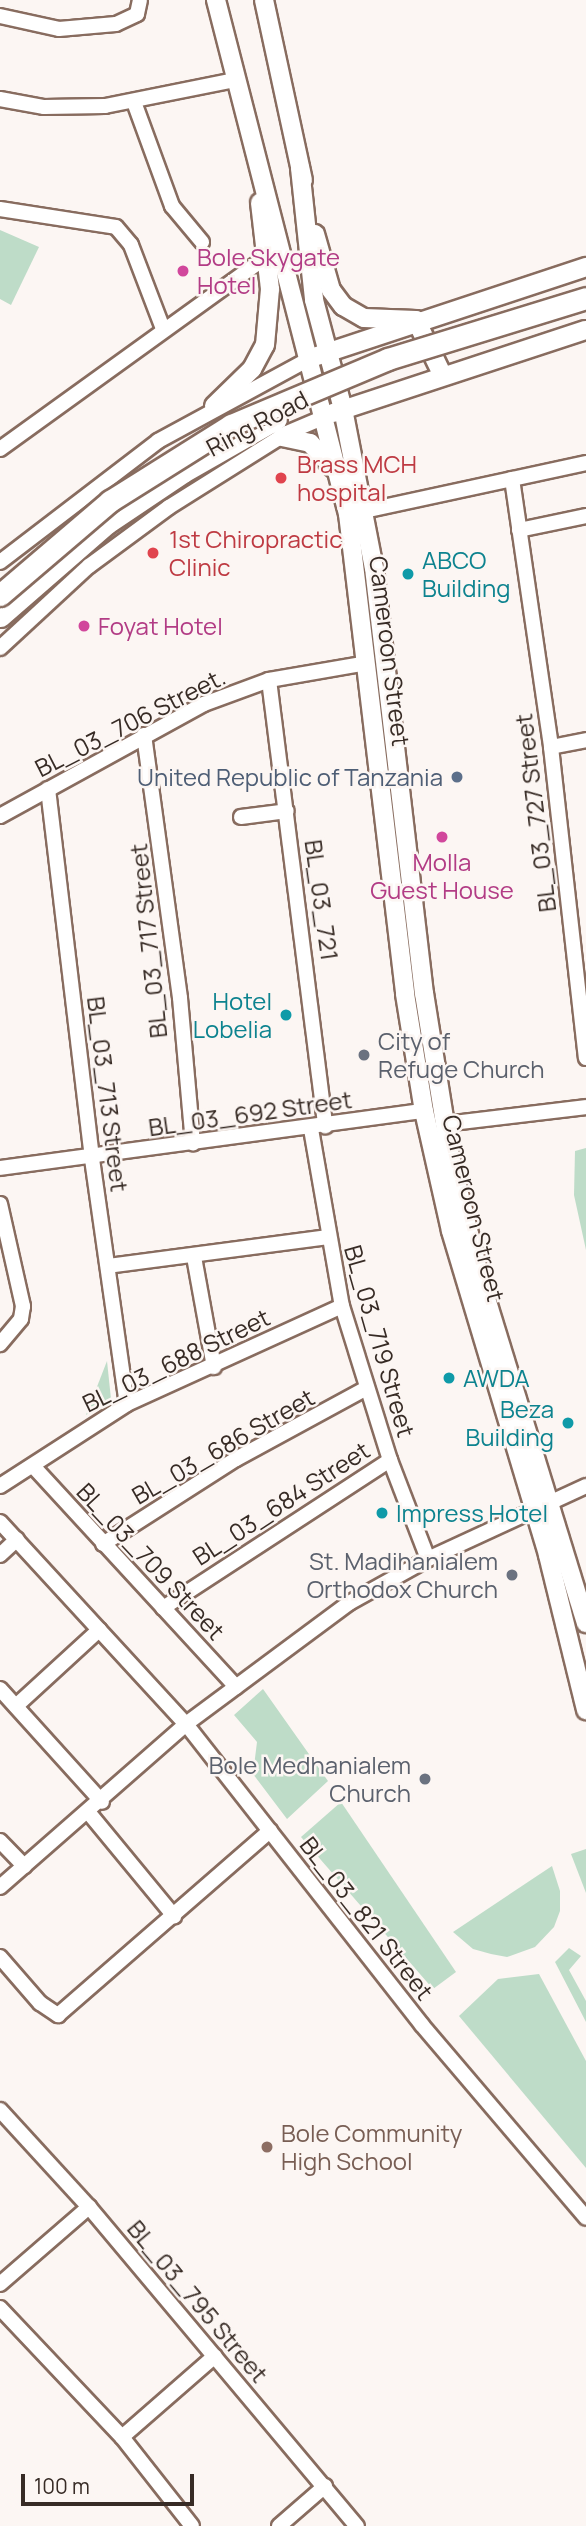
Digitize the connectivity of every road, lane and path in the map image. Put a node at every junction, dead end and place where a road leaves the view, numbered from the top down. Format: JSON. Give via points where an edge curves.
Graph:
{"nodes":[{"id":1,"x":140,"y":0,"type":"edge"},
{"id":2,"x":216,"y":0,"type":"edge"},
{"id":3,"x":264,"y":0,"type":"edge"},
{"id":4,"x":0,"y":16,"type":"edge"},
{"id":5,"x":235,"y":79,"type":"junction"},
{"id":6,"x":0,"y":99,"type":"edge"},
{"id":7,"x":134,"y":102,"type":"junction"},
{"id":8,"x":300,"y":168,"type":"junction"},
{"id":9,"x":261,"y":175,"type":"junction"},
{"id":10,"x":0,"y":209,"type":"edge"},
{"id":11,"x":202,"y":243,"type":"dead end"},
{"id":12,"x":266,"y":257,"type":"junction"},
{"id":13,"x":586,"y":267,"type":"edge"},
{"id":14,"x":586,"y":298,"type":"edge"},
{"id":15,"x":586,"y":312,"type":"edge"},
{"id":16,"x":416,"y":320,"type":"junction"},
{"id":17,"x":163,"y":329,"type":"junction"},
{"id":18,"x":586,"y":330,"type":"edge"},
{"id":19,"x":325,"y":353,"type":"junction"},
{"id":20,"x":307,"y":360,"type":"junction"},
{"id":21,"x":443,"y":376,"type":"junction"},
{"id":22,"x":214,"y":406,"type":"junction"},
{"id":23,"x":343,"y":409,"type":"junction"},
{"id":24,"x":323,"y":418,"type":"junction"},
{"id":25,"x":282,"y":437,"type":"junction"},
{"id":26,"x":0,"y":449,"type":"edge"},
{"id":27,"x":586,"y":463,"type":"edge"},
{"id":28,"x":512,"y":479,"type":"junction"},
{"id":29,"x":342,"y":487,"type":"junction"},
{"id":30,"x":356,"y":513,"type":"junction"},
{"id":31,"x":586,"y":516,"type":"edge"},
{"id":32,"x":519,"y":530,"type":"junction"},
{"id":33,"x":0,"y":562,"type":"edge"},
{"id":34,"x":374,"y":568,"type":"junction"},
{"id":35,"x":355,"y":569,"type":"junction"},
{"id":36,"x":0,"y":595,"type":"edge"},
{"id":37,"x":0,"y":616,"type":"edge"},
{"id":38,"x":0,"y":648,"type":"edge"},
{"id":39,"x":367,"y":663,"type":"junction"},
{"id":40,"x":270,"y":680,"type":"junction"},
{"id":41,"x":144,"y":735,"type":"junction"},
{"id":42,"x":586,"y":740,"type":"edge"},
{"id":43,"x":551,"y":747,"type":"junction"},
{"id":44,"x":48,"y":789,"type":"junction"},
{"id":45,"x":287,"y":811,"type":"junction"},
{"id":46,"x":0,"y":817,"type":"edge"},
{"id":47,"x":241,"y":817,"type":"dead end"},
{"id":48,"x":424,"y":993,"type":"junction"},
{"id":49,"x":405,"y":994,"type":"junction"},
{"id":50,"x":586,"y":1058,"type":"edge"},
{"id":51,"x":586,"y":1107,"type":"edge"},
{"id":52,"x":424,"y":1111,"type":"junction"},
{"id":53,"x":444,"y":1124,"type":"junction"},
{"id":54,"x":318,"y":1128,"type":"junction"},
{"id":55,"x":192,"y":1143,"type":"junction"},
{"id":56,"x":92,"y":1159,"type":"junction"},
{"id":57,"x":0,"y":1168,"type":"edge"},
{"id":58,"x":0,"y":1204,"type":"edge"},
{"id":59,"x":327,"y":1237,"type":"junction"},
{"id":60,"x":194,"y":1257,"type":"junction"},
{"id":61,"x":108,"y":1266,"type":"junction"},
{"id":62,"x":342,"y":1306,"type":"junction"},
{"id":63,"x":0,"y":1344,"type":"edge"},
{"id":64,"x":214,"y":1367,"type":"junction"},
{"id":65,"x":368,"y":1388,"type":"junction"},
{"id":66,"x":127,"y":1404,"type":"junction"},
{"id":67,"x":390,"y":1460,"type":"junction"},
{"id":68,"x":33,"y":1466,"type":"junction"},
{"id":69,"x":0,"y":1486,"type":"edge"},
{"id":70,"x":586,"y":1486,"type":"edge"},
{"id":71,"x":541,"y":1506,"type":"junction"},
{"id":72,"x":0,"y":1521,"type":"edge"},
{"id":73,"x":17,"y":1539,"type":"junction"},
{"id":74,"x":103,"y":1544,"type":"junction"},
{"id":75,"x":0,"y":1555,"type":"edge"},
{"id":76,"x":428,"y":1559,"type":"junction"},
{"id":77,"x":163,"y":1608,"type":"junction"},
{"id":78,"x":586,"y":1623,"type":"edge"},
{"id":79,"x":99,"y":1630,"type":"junction"},
{"id":80,"x":236,"y":1687,"type":"junction"},
{"id":81,"x":0,"y":1689,"type":"edge"},
{"id":82,"x":16,"y":1706,"type":"junction"},
{"id":83,"x":586,"y":1710,"type":"edge"},
{"id":84,"x":186,"y":1724,"type":"junction"},
{"id":85,"x":102,"y":1802,"type":"junction"},
{"id":86,"x":89,"y":1813,"type":"junction"},
{"id":87,"x":270,"y":1831,"type":"junction"},
{"id":88,"x":0,"y":1841,"type":"edge"},
{"id":89,"x":24,"y":1866,"type":"junction"},
{"id":90,"x":0,"y":1888,"type":"edge"},
{"id":91,"x":174,"y":1916,"type":"junction"},
{"id":92,"x":0,"y":1957,"type":"edge"},
{"id":93,"x":0,"y":2110,"type":"edge"},
{"id":94,"x":89,"y":2207,"type":"junction"},
{"id":95,"x":586,"y":2218,"type":"edge"},
{"id":96,"x":0,"y":2284,"type":"edge"},
{"id":97,"x":0,"y":2308,"type":"edge"},
{"id":98,"x":215,"y":2356,"type":"junction"},
{"id":99,"x":122,"y":2437,"type":"junction"},
{"id":100,"x":324,"y":2486,"type":"junction"},
{"id":101,"x":192,"y":2526,"type":"edge"},
{"id":102,"x":279,"y":2526,"type":"edge"},
{"id":103,"x":357,"y":2526,"type":"edge"}],
"edges":[{"from":1,"to":4,"type":"street","via":[[137,14],[116,24],[59,29]]},
{"from":2,"to":5,"type":"main road"},
{"from":3,"to":8,"type":"main road"},
{"from":5,"to":7,"type":"street"},
{"from":5,"to":9,"type":"main road"},
{"from":6,"to":7,"type":"street","via":[[44,107]]},
{"from":7,"to":11,"type":"street","via":[[172,206]]},
{"from":8,"to":16,"type":"main road","via":[[323,266],[343,306],[364,318]]},
{"from":8,"to":19,"type":"main road","name":"Cameroon Street","via":[[312,287]]},
{"from":9,"to":12,"type":"main road"},
{"from":9,"to":20,"type":"main road","name":"Cameroon Street"},
{"from":10,"to":17,"type":"street","via":[[116,227],[131,245]]},
{"from":12,"to":17,"type":"street"},
{"from":12,"to":22,"type":"main road","via":[[271,319],[265,345],[253,369]]},
{"from":13,"to":16,"type":"main road","name":"Ring Road"},
{"from":14,"to":36,"type":"highway","name":"Ring Road","bridge":true,"via":[[387,359],[231,425],[110,501]]},
{"from":15,"to":37,"type":"highway","name":"Ring Road","via":[[385,374],[247,434],[107,523]]},
{"from":16,"to":19,"type":"main road","name":"Ring Road"},
{"from":16,"to":21,"type":"main road"},
{"from":17,"to":26,"type":"street"},
{"from":18,"to":21,"type":"main road","name":"Ring Road"},
{"from":19,"to":20,"type":"main road","name":"Ring Road"},
{"from":19,"to":23,"type":"main road","name":"Cameroon Street"},
{"from":20,"to":22,"type":"street","name":"Ring Road"},
{"from":20,"to":24,"type":"main road","name":"Cameroon Street"},
{"from":21,"to":23,"type":"main road","name":"Ring Road"},
{"from":22,"to":33,"type":"street","name":"Ring Road","via":[[127,461]]},
{"from":23,"to":24,"type":"main road","name":"Ring Road"},
{"from":23,"to":30,"type":"main road","name":"Cameroon Street"},
{"from":24,"to":25,"type":"street","name":"Ring Road"},
{"from":24,"to":29,"type":"main road","name":"Cameroon Street"},
{"from":25,"to":29,"type":"main road","via":[[319,450]]},
{"from":25,"to":38,"type":"street","name":"Ring Road","via":[[204,482],[89,566]]},
{"from":27,"to":28,"type":"street"},
{"from":28,"to":30,"type":"street"},
{"from":28,"to":32,"type":"street","name":"BL_03_727 Street"},
{"from":29,"to":30,"type":"main road","name":"Cameroon Street"},
{"from":30,"to":34,"type":"main road","name":"Cameroon Street"},
{"from":30,"to":35,"type":"main road","name":"Cameroon Street"},
{"from":31,"to":32,"type":"street"},
{"from":32,"to":43,"type":"street","name":"BL_03_727 Street"},
{"from":34,"to":35,"type":"main road"},
{"from":34,"to":48,"type":"main road","name":"Cameroon Street"},
{"from":35,"to":39,"type":"main road","name":"Cameroon Street"},
{"from":39,"to":40,"type":"street","name":"BL_03_706 Street."},
{"from":39,"to":49,"type":"main road","name":"Cameroon Street"},
{"from":40,"to":41,"type":"street","name":"BL_03_706 Street.","via":[[204,704]]},
{"from":40,"to":45,"type":"street","name":"BL_03_721"},
{"from":41,"to":44,"type":"street","name":"BL_03_706 Street."},
{"from":41,"to":55,"type":"street","name":"BL_03_717 Street","via":[[180,998]]},
{"from":42,"to":43,"type":"street"},
{"from":43,"to":50,"type":"street","name":"BL_03_727 Street"},
{"from":44,"to":46,"type":"street","name":"BL_03_706 Street."},
{"from":44,"to":56,"type":"street","name":"BL_03_713 Street"},
{"from":45,"to":47,"type":"street"},
{"from":45,"to":54,"type":"street","name":"BL_03_721"},
{"from":48,"to":49,"type":"main road"},
{"from":48,"to":53,"type":"main road","name":"Cameroon Street"},
{"from":49,"to":52,"type":"main road","name":"Cameroon Street"},
{"from":51,"to":53,"type":"street"},
{"from":52,"to":54,"type":"street","name":"BL_03_692 Street"},
{"from":52,"to":71,"type":"main road","name":"Cameroon Street","via":[[451,1231]]},
{"from":53,"to":71,"type":"main road","name":"Cameroon Street"},
{"from":54,"to":55,"type":"street","name":"BL_03_692 Street"},
{"from":54,"to":59,"type":"street","name":"BL_03_719 Street"},
{"from":55,"to":56,"type":"street","name":"BL_03_692 Street"},
{"from":56,"to":57,"type":"street","name":"BL_03_692 Street"},
{"from":56,"to":61,"type":"street","name":"BL_03_713 Street"},
{"from":58,"to":63,"type":"street","via":[[23,1306],[21,1319]]},
{"from":59,"to":60,"type":"street"},
{"from":59,"to":62,"type":"street","name":"BL_03_719 Street"},
{"from":60,"to":61,"type":"street"},
{"from":60,"to":64,"type":"street"},
{"from":61,"to":66,"type":"street","name":"BL_03_713 Street"},
{"from":62,"to":64,"type":"street","name":"BL_03_688 Street"},
{"from":62,"to":65,"type":"street","name":"BL_03_719 Street"},
{"from":64,"to":66,"type":"street","name":"BL_03_688 Street"},
{"from":65,"to":67,"type":"street","name":"BL_03_719 Street"},
{"from":65,"to":74,"type":"street","name":"BL_03_686 Street","via":[[236,1459]]},
{"from":66,"to":68,"type":"street","name":"BL_03_688 Street"},
{"from":67,"to":76,"type":"street","name":"BL_03_719 Street"},
{"from":67,"to":77,"type":"street","name":"BL_03_684 Street"},
{"from":68,"to":69,"type":"street","name":"BL_03_688 Street"},
{"from":68,"to":74,"type":"street","name":"BL_03_709 Street"},
{"from":70,"to":71,"type":"street"},
{"from":71,"to":76,"type":"street"},
{"from":71,"to":78,"type":"main road","name":"Cameroon Street"},
{"from":71,"to":83,"type":"main road","name":"Cameroon Street"},
{"from":72,"to":73,"type":"street","name":"BL_03_821 Street"},
{"from":73,"to":75,"type":"street"},
{"from":73,"to":79,"type":"street","name":"BL_03_821 Street"},
{"from":74,"to":77,"type":"street","name":"BL_03_709 Street"},
{"from":76,"to":80,"type":"street","via":[[349,1603]]},
{"from":77,"to":80,"type":"street","name":"BL_03_709 Street"},
{"from":79,"to":82,"type":"street"},
{"from":79,"to":84,"type":"street","name":"BL_03_821 Street"},
{"from":80,"to":84,"type":"street"},
{"from":81,"to":82,"type":"street"},
{"from":82,"to":85,"type":"street"},
{"from":84,"to":85,"type":"street"},
{"from":84,"to":87,"type":"street","name":"BL_03_821 Street"},
{"from":85,"to":86,"type":"street"},
{"from":86,"to":89,"type":"street"},
{"from":86,"to":91,"type":"street"},
{"from":87,"to":91,"type":"street"},
{"from":87,"to":95,"type":"street","name":"BL_03_821 Street","via":[[422,2025]]},
{"from":88,"to":89,"type":"street"},
{"from":89,"to":90,"type":"street"},
{"from":91,"to":92,"type":"street","via":[[58,2015],[40,2003]]},
{"from":93,"to":94,"type":"street","name":"BL_03_795 Street"},
{"from":94,"to":96,"type":"street"},
{"from":94,"to":98,"type":"street","name":"BL_03_795 Street"},
{"from":97,"to":99,"type":"street"},
{"from":98,"to":99,"type":"street"},
{"from":98,"to":100,"type":"street","name":"BL_03_795 Street"},
{"from":99,"to":101,"type":"street"},
{"from":100,"to":102,"type":"street"},
{"from":100,"to":103,"type":"street","name":"BL_03_795 Street"}]}
